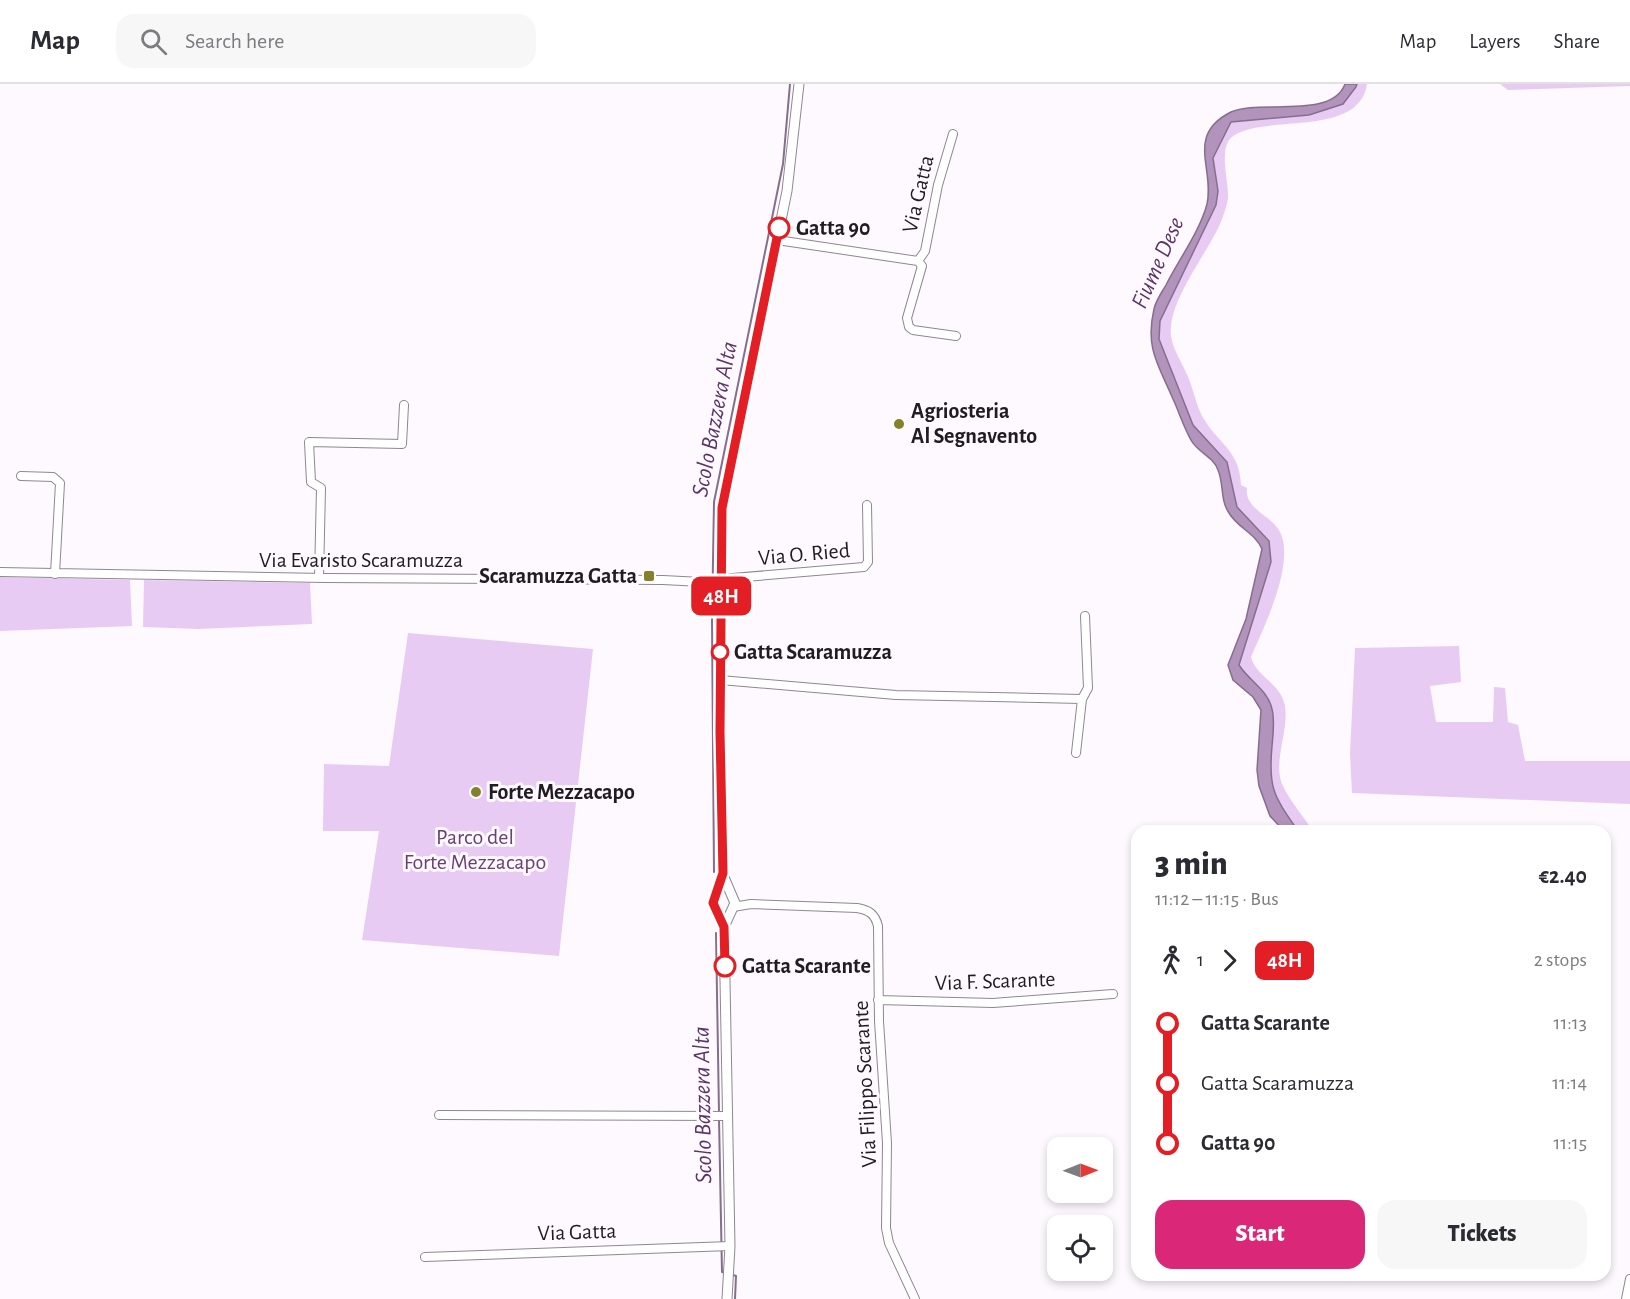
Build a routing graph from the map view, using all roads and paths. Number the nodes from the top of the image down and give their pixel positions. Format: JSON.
{"nodes":[{"id":1,"x":799,"y":84,"type":"edge"},
{"id":2,"x":953,"y":134,"type":"dead end"},
{"id":3,"x":777,"y":240,"type":"junction"},
{"id":4,"x":918,"y":261,"type":"junction"},
{"id":5,"x":956,"y":336,"type":"dead end"},
{"id":6,"x":404,"y":405,"type":"dead end"},
{"id":7,"x":21,"y":476,"type":"dead end"},
{"id":8,"x":867,"y":506,"type":"dead end"},
{"id":9,"x":0,"y":572,"type":"edge"},
{"id":10,"x":55,"y":574,"type":"junction"},
{"id":11,"x":319,"y":578,"type":"junction"},
{"id":12,"x":721,"y":581,"type":"junction"},
{"id":13,"x":1085,"y":616,"type":"dead end"},
{"id":14,"x":720,"y":681,"type":"junction"},
{"id":15,"x":1082,"y":699,"type":"junction"},
{"id":16,"x":1076,"y":753,"type":"dead end"},
{"id":17,"x":723,"y":873,"type":"junction"},
{"id":18,"x":718,"y":892,"type":"junction"},
{"id":19,"x":732,"y":894,"type":"junction"},
{"id":20,"x":751,"y":904,"type":"junction"},
{"id":21,"x":732,"y":909,"type":"junction"},
{"id":22,"x":718,"y":910,"type":"junction"},
{"id":23,"x":724,"y":927,"type":"junction"},
{"id":24,"x":1113,"y":994,"type":"dead end"},
{"id":25,"x":878,"y":1000,"type":"junction"},
{"id":26,"x":439,"y":1115,"type":"dead end"},
{"id":27,"x":723,"y":1116,"type":"junction"},
{"id":28,"x":725,"y":1246,"type":"junction"},
{"id":29,"x":425,"y":1257,"type":"dead end"},
{"id":30,"x":1630,"y":1280,"type":"edge"},
{"id":31,"x":727,"y":1299,"type":"edge"},
{"id":32,"x":915,"y":1299,"type":"edge"},
{"id":33,"x":1626,"y":1299,"type":"edge"}],
"edges":[{"from":1,"to":3,"type":"street"},
{"from":2,"to":4,"type":"street","name":"Via Gatta"},
{"from":3,"to":4,"type":"street","name":"Via Gatta"},
{"from":3,"to":12,"type":"street"},
{"from":4,"to":5,"type":"street"},
{"from":6,"to":11,"type":"street"},
{"from":7,"to":10,"type":"street"},
{"from":8,"to":12,"type":"street","name":"Via O. Ried"},
{"from":9,"to":10,"type":"street","name":"Via Evaristo Scaramuzza"},
{"from":10,"to":11,"type":"street","name":"Via Evaristo Scaramuzza"},
{"from":11,"to":12,"type":"street","name":"Via Evaristo Scaramuzza"},
{"from":12,"to":14,"type":"street"},
{"from":13,"to":15,"type":"street"},
{"from":14,"to":15,"type":"street"},
{"from":14,"to":17,"type":"street"},
{"from":15,"to":16,"type":"street"},
{"from":17,"to":18,"type":"street"},
{"from":17,"to":19,"type":"street"},
{"from":18,"to":19,"type":"street"},
{"from":18,"to":22,"type":"street"},
{"from":19,"to":20,"type":"street","name":"Via Filippo Scarante"},
{"from":19,"to":21,"type":"street"},
{"from":20,"to":21,"type":"street","name":"Via Filippo Scarante"},
{"from":20,"to":25,"type":"street","name":"Via Filippo Scarante"},
{"from":21,"to":22,"type":"street"},
{"from":21,"to":23,"type":"street"},
{"from":22,"to":23,"type":"street"},
{"from":23,"to":27,"type":"street"},
{"from":24,"to":25,"type":"street","name":"Via F. Scarante"},
{"from":25,"to":32,"type":"street","name":"Via Filippo Scarante"},
{"from":26,"to":27,"type":"street"},
{"from":27,"to":28,"type":"street"},
{"from":28,"to":29,"type":"street","name":"Via Gatta"},
{"from":28,"to":31,"type":"street"},
{"from":30,"to":33,"type":"street"}]}
